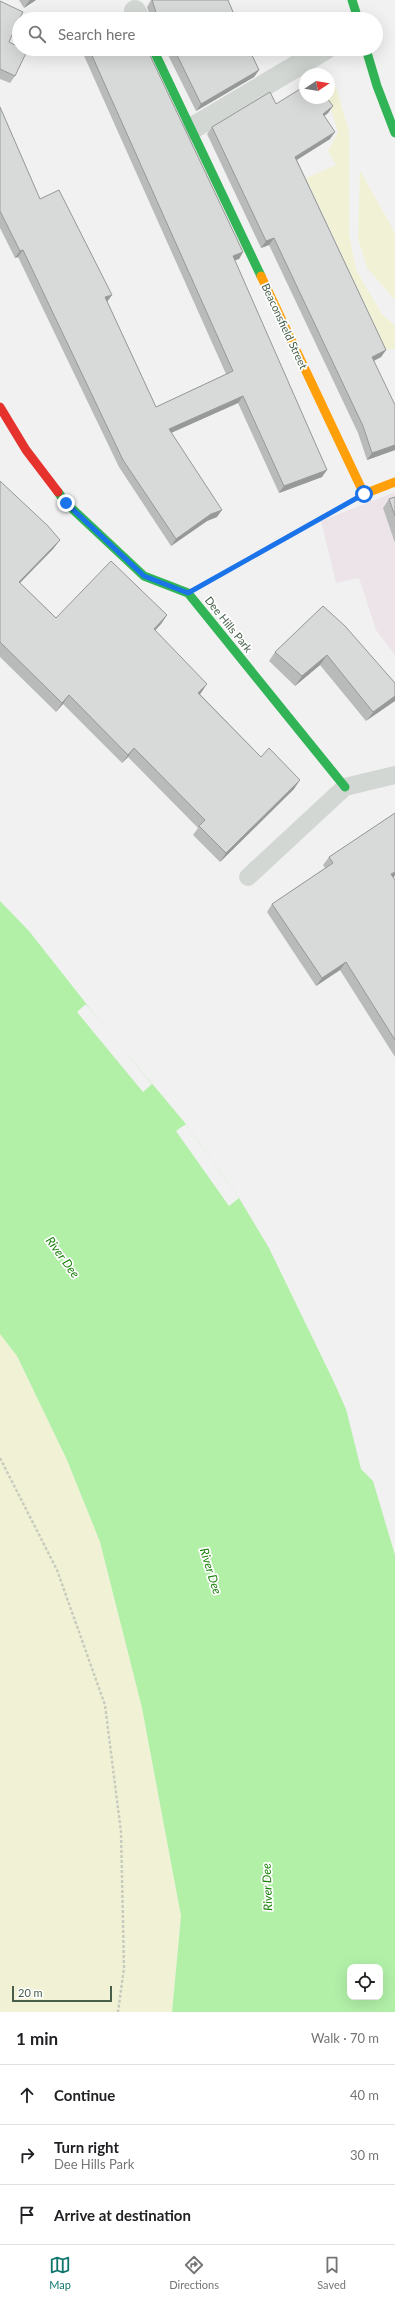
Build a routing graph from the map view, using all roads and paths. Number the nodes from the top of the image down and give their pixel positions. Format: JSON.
{"nodes":[{"id":1,"x":352,"y":0,"type":"edge"},
{"id":2,"x":356,"y":12,"type":"edge"},
{"id":3,"x":156,"y":56,"type":"edge"},
{"id":4,"x":314,"y":56,"type":"edge"},
{"id":5,"x":368,"y":56,"type":"edge"},
{"id":6,"x":191,"y":129,"type":"junction"},
{"id":7,"x":395,"y":133,"type":"edge"},
{"id":8,"x":0,"y":407,"type":"edge"},
{"id":9,"x":395,"y":482,"type":"edge"},
{"id":10,"x":364,"y":494,"type":"junction"},
{"id":11,"x":188,"y":593,"type":"junction"},
{"id":12,"x":395,"y":775,"type":"edge"},
{"id":13,"x":345,"y":787,"type":"junction"},
{"id":14,"x":248,"y":877,"type":"dead end"},
{"id":15,"x":0,"y":1458,"type":"edge"},
{"id":16,"x":118,"y":2012,"type":"edge"}],
"edges":[{"from":1,"to":2,"type":"main road"},
{"from":3,"to":6,"type":"main road","name":"Beaconsfield Street"},
{"from":4,"to":6,"type":"street"},
{"from":5,"to":7,"type":"main road"},
{"from":6,"to":10,"type":"main road","name":"Beaconsfield Street"},
{"from":8,"to":11,"type":"main road","name":"Dee Hills Park"},
{"from":9,"to":10,"type":"main road"},
{"from":10,"to":11,"type":"path"},
{"from":11,"to":13,"type":"main road","name":"Dee Hills Park"},
{"from":12,"to":13,"type":"lane"},
{"from":13,"to":14,"type":"lane"},
{"from":15,"to":16,"type":"path"}]}
